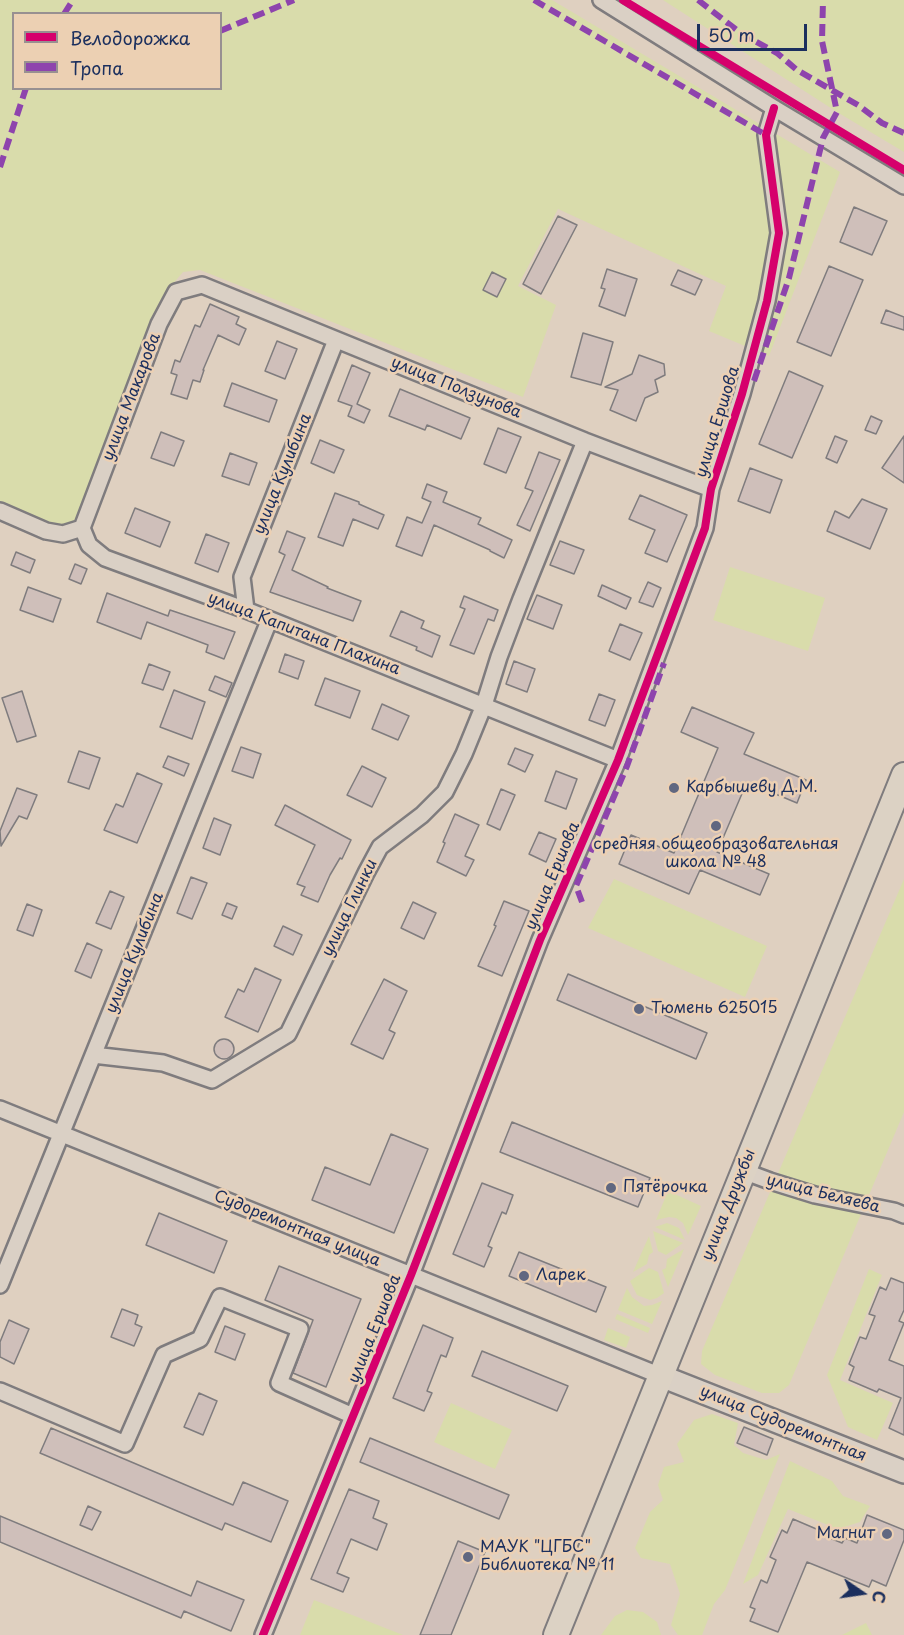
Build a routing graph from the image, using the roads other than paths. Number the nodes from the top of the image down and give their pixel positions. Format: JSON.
{"nodes":[{"id":1,"x":601,"y":0,"type":"edge"},
{"id":2,"x":774,"y":108,"type":"junction"},
{"id":3,"x":904,"y":186,"type":"edge"},
{"id":4,"x":202,"y":285,"type":"joint"},
{"id":5,"x":336,"y":340,"type":"junction"},
{"id":6,"x":585,"y":441,"type":"junction"},
{"id":7,"x":711,"y":489,"type":"junction"},
{"id":8,"x":0,"y":511,"type":"edge"},
{"id":9,"x":82,"y":528,"type":"junction"},
{"id":10,"x":246,"y":610,"type":"junction"},
{"id":11,"x":269,"y":621,"type":"junction"},
{"id":12,"x":484,"y":705,"type":"junction"},
{"id":13,"x":618,"y":760,"type":"junction"},
{"id":14,"x":904,"y":776,"type":"edge"},
{"id":15,"x":93,"y":1055,"type":"junction"},
{"id":16,"x":0,"y":1109,"type":"edge"},
{"id":17,"x":61,"y":1134,"type":"junction"},
{"id":18,"x":743,"y":1171,"type":"junction"},
{"id":19,"x":904,"y":1215,"type":"edge"},
{"id":20,"x":411,"y":1275,"type":"junction"},
{"id":21,"x":0,"y":1285,"type":"edge"},
{"id":22,"x":662,"y":1376,"type":"junction"},
{"id":23,"x":0,"y":1391,"type":"edge"},
{"id":24,"x":353,"y":1416,"type":"junction"},
{"id":25,"x":904,"y":1472,"type":"edge"},
{"id":26,"x":263,"y":1635,"type":"edge"},
{"id":27,"x":556,"y":1635,"type":"edge"}],
"edges":[{"from":1,"to":2,"type":"street"},
{"from":2,"to":3,"type":"street"},
{"from":2,"to":7,"type":"street","name":"улица Ершова"},
{"from":4,"to":5,"type":"street","name":"улица Ползунова"},
{"from":4,"to":9,"type":"street","name":"улица Макарова"},
{"from":5,"to":6,"type":"street","name":"улица Ползунова"},
{"from":5,"to":10,"type":"street","name":"улица Кулибина"},
{"from":6,"to":7,"type":"street","name":"улица Ползунова"},
{"from":6,"to":12,"type":"street","name":"улица Глинки"},
{"from":7,"to":13,"type":"street","name":"улица Ершова"},
{"from":8,"to":9,"type":"street"},
{"from":9,"to":10,"type":"street","name":"улица Капитана Плахина"},
{"from":10,"to":11,"type":"street","name":"улица Капитана Плахина"},
{"from":11,"to":12,"type":"street","name":"улица Капитана Плахина"},
{"from":11,"to":15,"type":"street","name":"улица Кулибина"},
{"from":12,"to":13,"type":"street","name":"улица Капитана Плахина"},
{"from":12,"to":15,"type":"street","name":"улица Глинки"},
{"from":13,"to":20,"type":"street","name":"улица Ершова"},
{"from":14,"to":18,"type":"main road","name":"улица Дружбы"},
{"from":15,"to":17,"type":"street","name":"улица Кулибина"},
{"from":16,"to":17,"type":"street","name":"Судоремонтная улица"},
{"from":17,"to":20,"type":"street","name":"Судоремонтная улица"},
{"from":17,"to":21,"type":"street","name":"улица Кулибина"},
{"from":18,"to":19,"type":"street","name":"улица Беляева"},
{"from":18,"to":22,"type":"main road","name":"улица Дружбы"},
{"from":20,"to":22,"type":"street","name":"Судоремонтная улица"},
{"from":20,"to":24,"type":"street","name":"улица Ершова"},
{"from":22,"to":25,"type":"street","name":"улица Судоремонтная"},
{"from":22,"to":27,"type":"main road","name":"улица Дружбы"},
{"from":23,"to":24,"type":"street"},
{"from":24,"to":26,"type":"street","name":"улица Ершова"}]}
